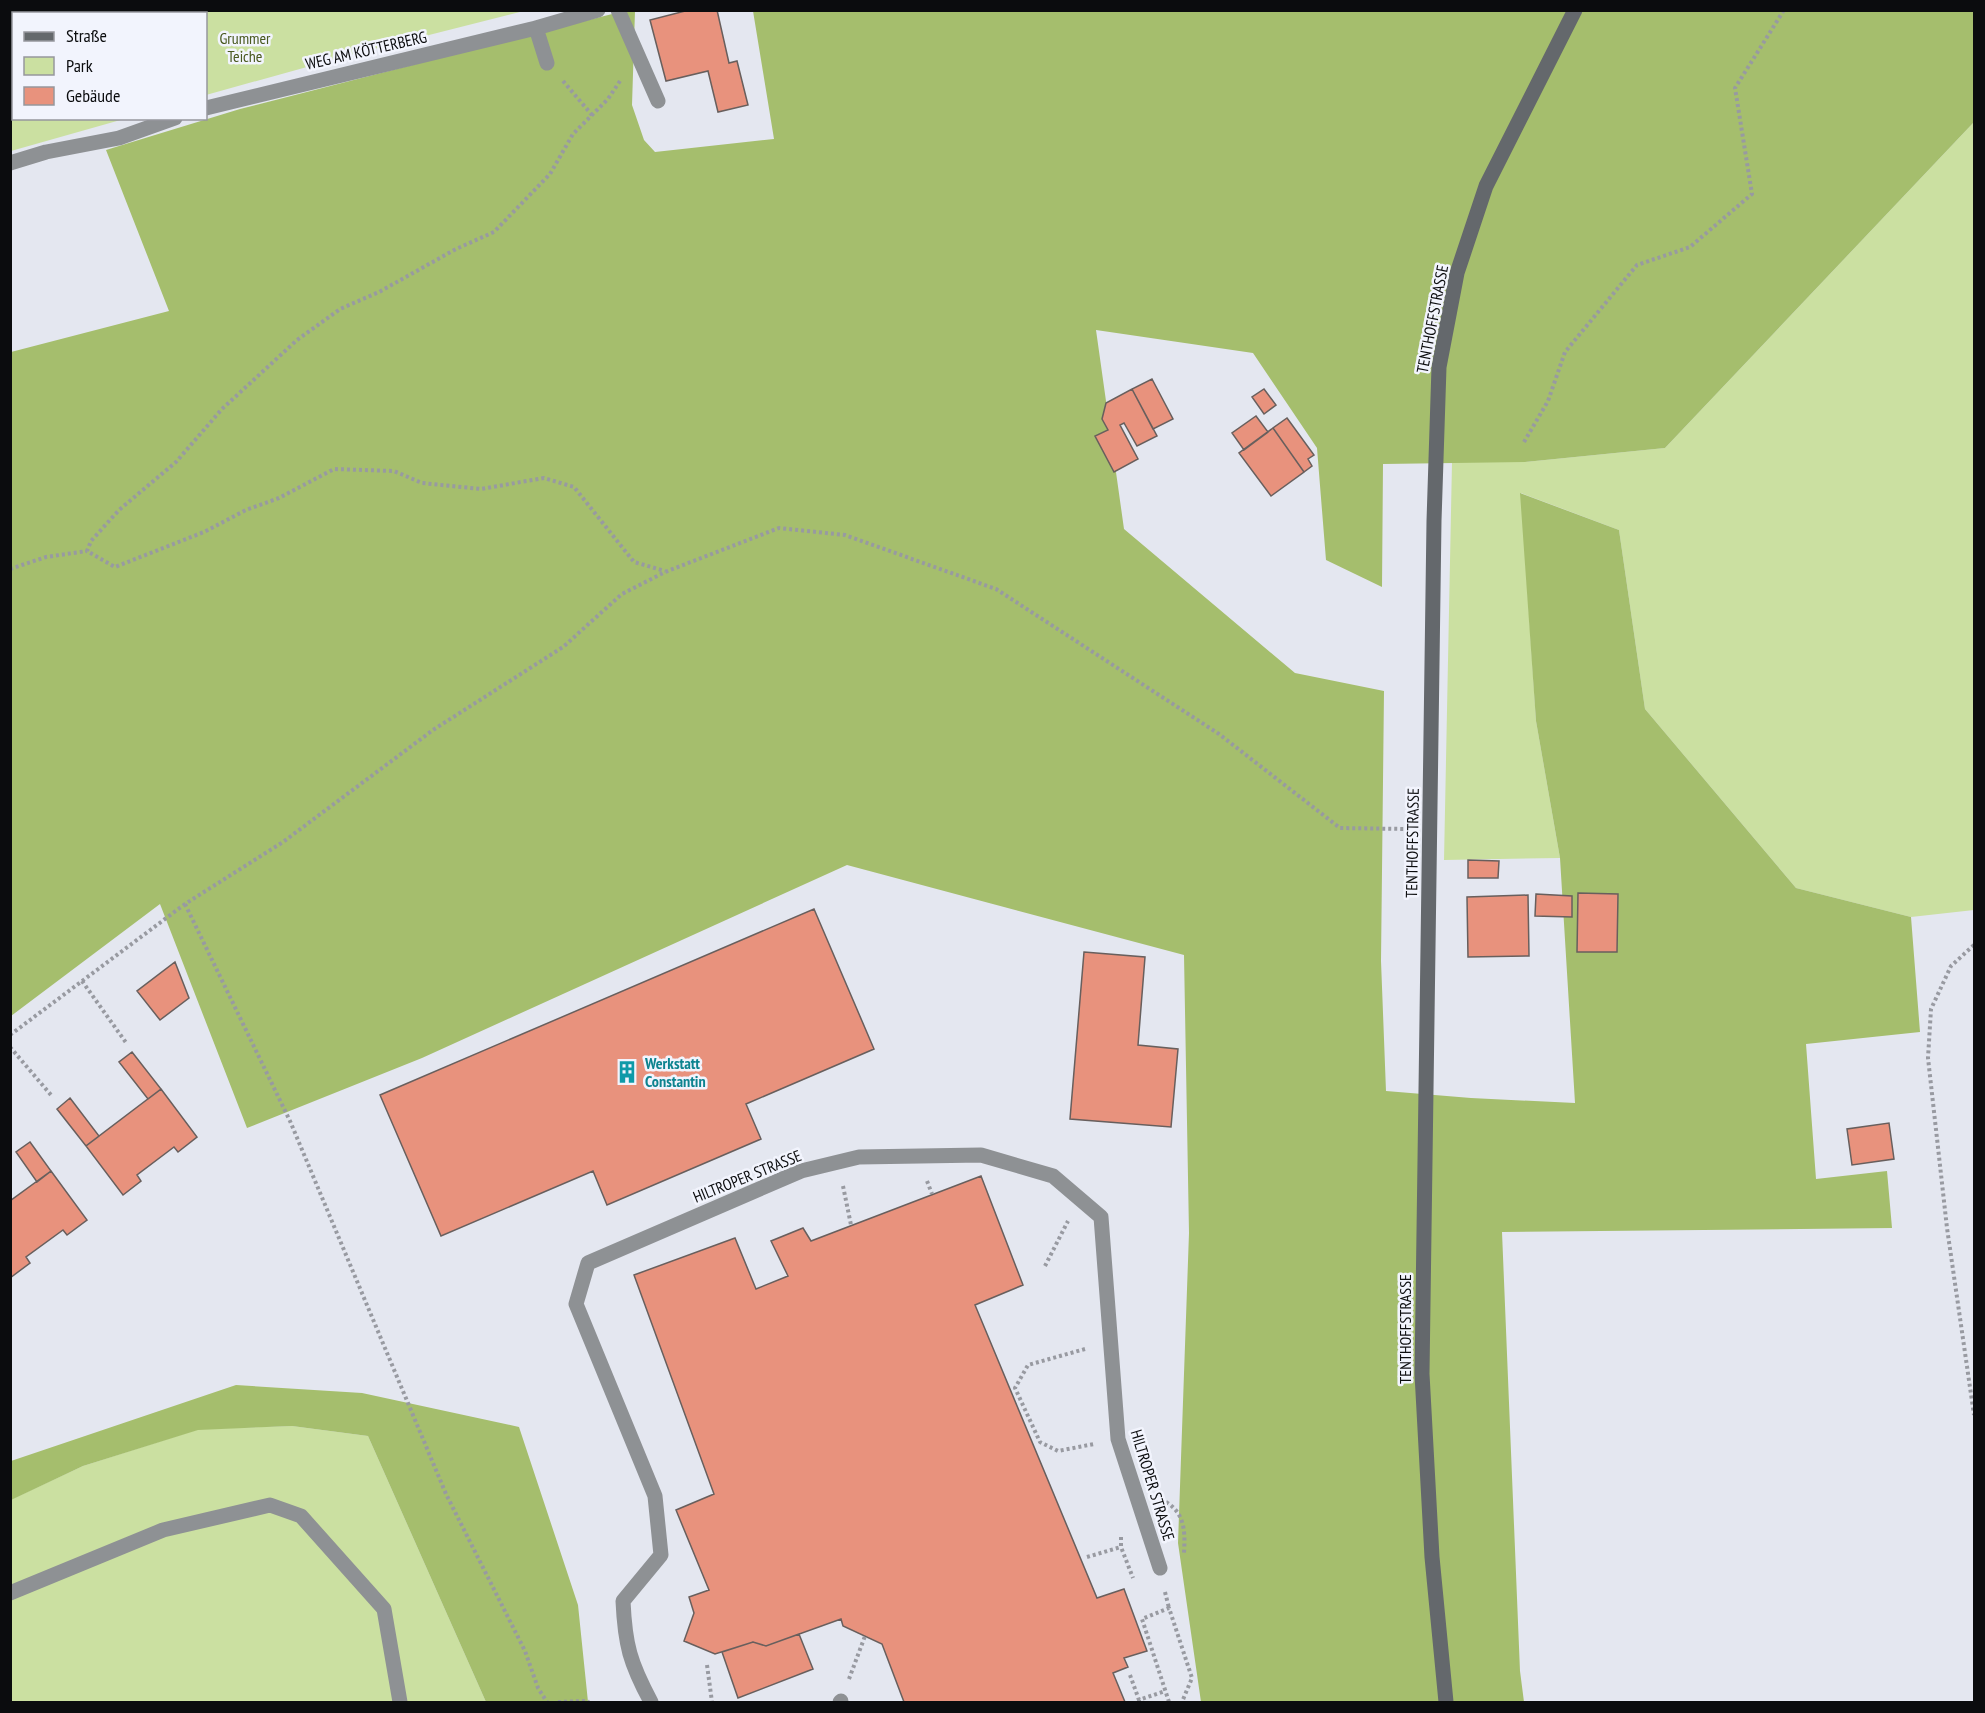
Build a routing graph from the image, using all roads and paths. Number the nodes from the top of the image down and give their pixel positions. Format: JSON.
{"nodes":[{"id":1,"x":598,"y":10,"type":"edge"},
{"id":2,"x":618,"y":10,"type":"edge"},
{"id":3,"x":1575,"y":10,"type":"edge"},
{"id":4,"x":1784,"y":10,"type":"edge"},
{"id":5,"x":536,"y":28,"type":"junction"},
{"id":6,"x":637,"y":55,"type":"junction"},
{"id":7,"x":547,"y":63,"type":"joint"},
{"id":8,"x":658,"y":101,"type":"dead end"},
{"id":9,"x":207,"y":108,"type":"edge"},
{"id":10,"x":592,"y":115,"type":"junction"},
{"id":11,"x":169,"y":120,"type":"edge"},
{"id":12,"x":10,"y":163,"type":"edge"},
{"id":13,"x":1524,"y":442,"type":"dead end"},
{"id":14,"x":87,"y":551,"type":"junction"},
{"id":15,"x":10,"y":569,"type":"edge"},
{"id":16,"x":665,"y":572,"type":"junction"},
{"id":17,"x":1388,"y":830,"type":"dead end"},
{"id":18,"x":186,"y":904,"type":"junction"},
{"id":19,"x":1974,"y":945,"type":"edge"},
{"id":20,"x":81,"y":981,"type":"junction"},
{"id":21,"x":10,"y":1035,"type":"edge"},
{"id":22,"x":127,"y":1044,"type":"dead end"},
{"id":23,"x":10,"y":1047,"type":"edge"},
{"id":24,"x":51,"y":1095,"type":"dead end"},
{"id":25,"x":838,"y":1162,"type":"junction"},
{"id":26,"x":1080,"y":1199,"type":"junction"},
{"id":27,"x":851,"y":1225,"type":"dead end"},
{"id":28,"x":1045,"y":1266,"type":"dead end"},
{"id":29,"x":1113,"y":1372,"type":"junction"},
{"id":30,"x":1974,"y":1414,"type":"edge"},
{"id":31,"x":1118,"y":1439,"type":"junction"},
{"id":32,"x":1121,"y":1547,"type":"dead end"},
{"id":33,"x":1087,"y":1557,"type":"dead end"},
{"id":34,"x":1160,"y":1568,"type":"dead end"},
{"id":35,"x":10,"y":1593,"type":"edge"},
{"id":36,"x":865,"y":1636,"type":"dead end"},
{"id":37,"x":707,"y":1665,"type":"dead end"},
{"id":38,"x":1130,"y":1675,"type":"dead end"},
{"id":39,"x":1165,"y":1691,"type":"junction"},
{"id":40,"x":1139,"y":1701,"type":"edge"},
{"id":41,"x":400,"y":1702,"type":"edge"},
{"id":42,"x":547,"y":1702,"type":"edge"},
{"id":43,"x":558,"y":1702,"type":"edge"},
{"id":44,"x":589,"y":1702,"type":"edge"},
{"id":45,"x":651,"y":1702,"type":"edge"},
{"id":46,"x":712,"y":1702,"type":"edge"},
{"id":47,"x":840,"y":1702,"type":"edge"},
{"id":48,"x":1169,"y":1702,"type":"edge"},
{"id":49,"x":1182,"y":1702,"type":"edge"},
{"id":50,"x":1446,"y":1702,"type":"edge"}],
"edges":[{"from":1,"to":5,"type":"lane","name":"WEG AM KÖTTERBERG"},
{"from":2,"to":6,"type":"lane"},
{"from":3,"to":50,"type":"street","name":"TENTHOFFSTRASSE"},
{"from":4,"to":13,"type":"path"},
{"from":5,"to":7,"type":"lane"},
{"from":5,"to":9,"type":"lane","name":"WEG AM KÖTTERBERG"},
{"from":6,"to":8,"type":"lane"},
{"from":6,"to":10,"type":"path"},
{"from":7,"to":10,"type":"path"},
{"from":10,"to":14,"type":"path"},
{"from":11,"to":12,"type":"lane"},
{"from":14,"to":15,"type":"path"},
{"from":14,"to":16,"type":"path"},
{"from":16,"to":17,"type":"path"},
{"from":16,"to":18,"type":"path"},
{"from":18,"to":20,"type":"path"},
{"from":18,"to":42,"type":"path"},
{"from":19,"to":30,"type":"path"},
{"from":20,"to":21,"type":"path"},
{"from":20,"to":22,"type":"path"},
{"from":23,"to":24,"type":"path"},
{"from":25,"to":26,"type":"lane","name":"HILTROPER STRASSE"},
{"from":25,"to":27,"type":"path"},
{"from":25,"to":45,"type":"lane","name":"HILTROPER STRASSE"},
{"from":26,"to":28,"type":"path"},
{"from":26,"to":29,"type":"lane","name":"HILTROPER STRASSE"},
{"from":29,"to":31,"type":"lane","name":"HILTROPER STRASSE"},
{"from":29,"to":31,"type":"path"},
{"from":31,"to":34,"type":"lane","name":"HILTROPER STRASSE"},
{"from":32,"to":33,"type":"path"},
{"from":35,"to":41,"type":"lane"},
{"from":36,"to":47,"type":"path"},
{"from":37,"to":46,"type":"path"},
{"from":38,"to":40,"type":"path"},
{"from":39,"to":40,"type":"path"},
{"from":39,"to":48,"type":"path"},
{"from":39,"to":49,"type":"path"},
{"from":43,"to":44,"type":"path"}]}
